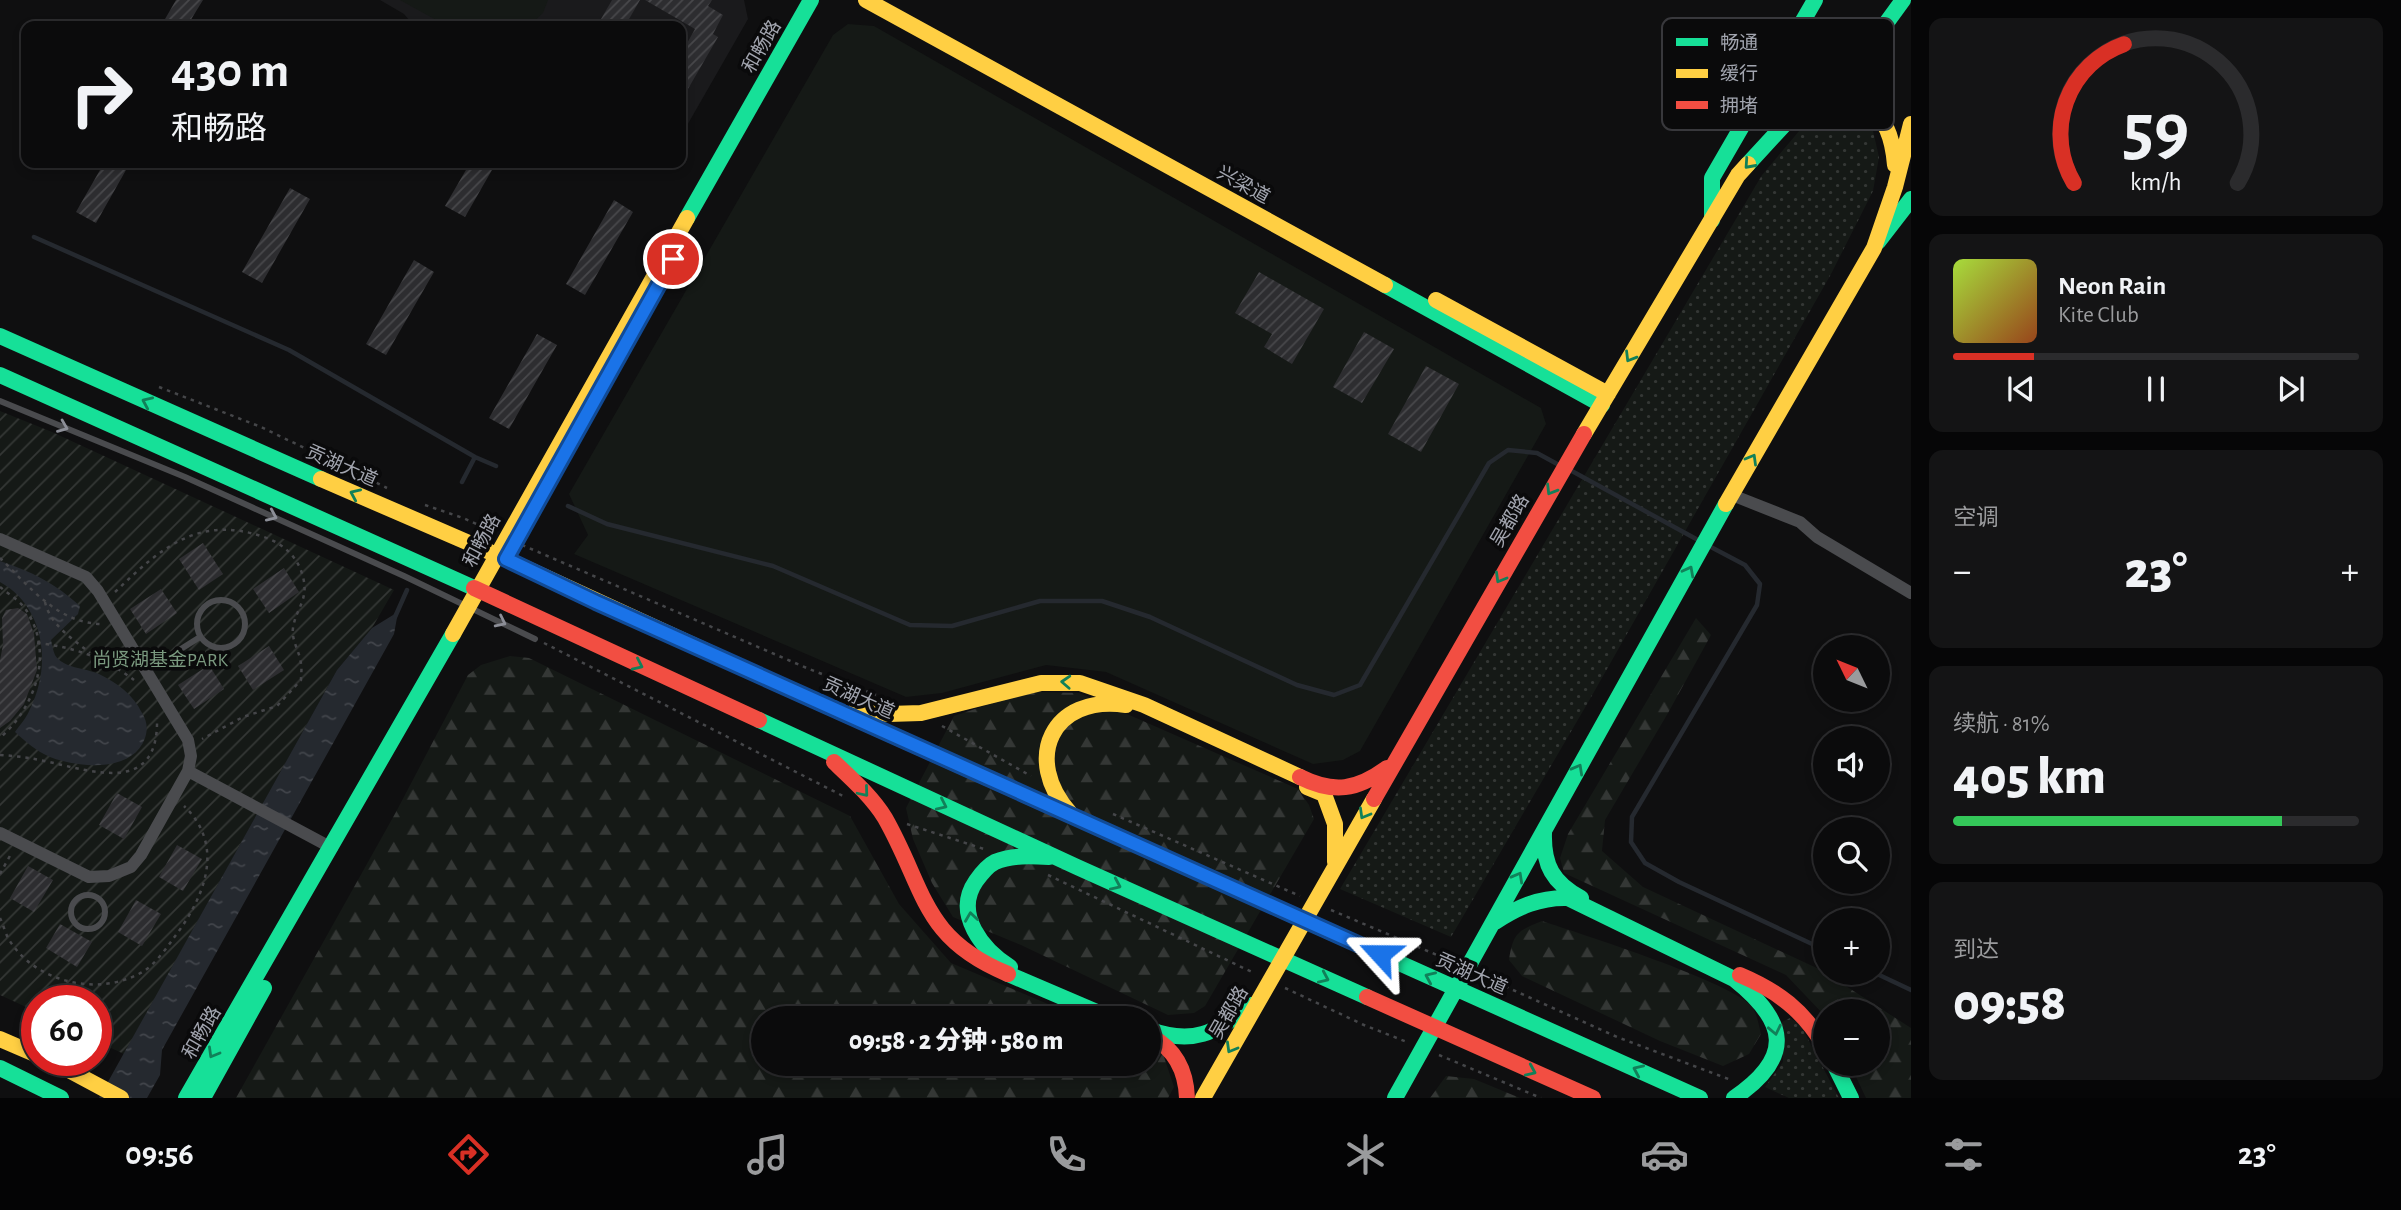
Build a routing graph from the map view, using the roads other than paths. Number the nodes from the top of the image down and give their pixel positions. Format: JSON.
{"nodes":[{"id":1,"x":811,"y":0,"type":"edge"},
{"id":2,"x":818,"y":0,"type":"edge"},
{"id":3,"x":866,"y":0,"type":"edge"},
{"id":4,"x":885,"y":0,"type":"edge"},
{"id":5,"x":1815,"y":0,"type":"edge"},
{"id":6,"x":1903,"y":0,"type":"edge"},
{"id":7,"x":1805,"y":18,"type":"edge"},
{"id":8,"x":1890,"y":18,"type":"edge"},
{"id":9,"x":1911,"y":124,"type":"edge"},
{"id":10,"x":1740,"y":130,"type":"edge"},
{"id":11,"x":1780,"y":130,"type":"edge"},
{"id":12,"x":1890,"y":130,"type":"edge"},
{"id":13,"x":1895,"y":187,"type":"junction"},
{"id":14,"x":1911,"y":199,"type":"edge"},
{"id":15,"x":1712,"y":220,"type":"junction"},
{"id":16,"x":1874,"y":248,"type":"junction"},
{"id":17,"x":0,"y":337,"type":"edge"},
{"id":18,"x":0,"y":375,"type":"edge"},
{"id":19,"x":1605,"y":400,"type":"junction"},
{"id":20,"x":0,"y":401,"type":"edge"},
{"id":21,"x":1732,"y":495,"type":"junction"},
{"id":22,"x":0,"y":539,"type":"edge"},
{"id":23,"x":510,"y":539,"type":"junction"},
{"id":24,"x":501,"y":557,"type":"junction"},
{"id":25,"x":483,"y":592,"type":"junction"},
{"id":26,"x":1911,"y":593,"type":"edge"},
{"id":27,"x":474,"y":609,"type":"junction"},
{"id":28,"x":200,"y":637,"type":"junction"},
{"id":29,"x":534,"y":639,"type":"dead end"},
{"id":30,"x":146,"y":671,"type":"junction"},
{"id":31,"x":833,"y":708,"type":"junction"},
{"id":32,"x":813,"y":746,"type":"junction"},
{"id":33,"x":1394,"y":762,"type":"junction"},
{"id":34,"x":188,"y":771,"type":"junction"},
{"id":35,"x":1073,"y":817,"type":"junction"},
{"id":36,"x":1545,"y":828,"type":"junction"},
{"id":37,"x":0,"y":833,"type":"edge"},
{"id":38,"x":332,"y":848,"type":"junction"},
{"id":39,"x":1054,"y":857,"type":"junction"},
{"id":40,"x":1335,"y":866,"type":"junction"},
{"id":41,"x":89,"y":877,"type":"junction"},
{"id":42,"x":88,"y":895,"type":"junction"},
{"id":43,"x":1491,"y":925,"type":"junction"},
{"id":44,"x":1260,"y":997,"type":"junction"},
{"id":45,"x":1083,"y":1006,"type":"edge"},
{"id":46,"x":1098,"y":1006,"type":"edge"},
{"id":47,"x":1813,"y":1027,"type":"edge"},
{"id":48,"x":1161,"y":1034,"type":"edge"},
{"id":49,"x":0,"y":1039,"type":"edge"},
{"id":50,"x":1161,"y":1041,"type":"edge"},
{"id":51,"x":21,"y":1048,"type":"edge"},
{"id":52,"x":0,"y":1068,"type":"edge"},
{"id":53,"x":80,"y":1076,"type":"edge"},
{"id":54,"x":1840,"y":1076,"type":"edge"},
{"id":55,"x":1407,"y":1077,"type":"junction"},
{"id":56,"x":61,"y":1098,"type":"edge"},
{"id":57,"x":121,"y":1098,"type":"edge"},
{"id":58,"x":186,"y":1098,"type":"edge"},
{"id":59,"x":203,"y":1098,"type":"edge"},
{"id":60,"x":1187,"y":1098,"type":"edge"},
{"id":61,"x":1203,"y":1098,"type":"edge"},
{"id":62,"x":1395,"y":1098,"type":"edge"},
{"id":63,"x":1402,"y":1098,"type":"edge"},
{"id":64,"x":1593,"y":1098,"type":"edge"},
{"id":65,"x":1700,"y":1098,"type":"edge"},
{"id":66,"x":1734,"y":1098,"type":"edge"},
{"id":67,"x":1851,"y":1098,"type":"edge"}],
"edges":[{"from":1,"to":23,"type":"main road","name":"和畅路"},
{"from":2,"to":23,"type":"main road","name":"和畅路"},
{"from":3,"to":19,"type":"main road","name":"兴梁道"},
{"from":4,"to":19,"type":"main road","name":"兴梁道"},
{"from":5,"to":7,"type":"main road"},
{"from":6,"to":8,"type":"main road","name":"吴都路"},
{"from":9,"to":13,"type":"main road"},
{"from":10,"to":15,"type":"main road"},
{"from":11,"to":15,"type":"main road","name":"吴都路","one_way":true},
{"from":12,"to":13,"type":"main road"},
{"from":13,"to":16,"type":"main road"},
{"from":14,"to":16,"type":"main road"},
{"from":15,"to":19,"type":"main road","name":"吴都路","one_way":true},
{"from":21,"to":16,"type":"main road","one_way":true},
{"from":24,"to":17,"type":"main road","name":"贡湖大道","one_way":true},
{"from":18,"to":25,"type":"main road"},
{"from":19,"to":33,"type":"main road","name":"吴都路","one_way":true},
{"from":20,"to":27,"type":"lane","one_way":true},
{"from":21,"to":26,"type":"street"},
{"from":36,"to":21,"type":"main road","one_way":true},
{"from":22,"to":30,"type":"street"},
{"from":23,"to":24,"type":"main road","name":"和畅路"},
{"from":24,"to":25,"type":"main road","name":"和畅路"},
{"from":24,"to":31,"type":"main road","name":"贡湖大道"},
{"from":25,"to":27,"type":"main road","name":"和畅路"},
{"from":25,"to":32,"type":"main road","one_way":true},
{"from":27,"to":29,"type":"lane","one_way":true},
{"from":27,"to":38,"type":"main road","name":"和畅路"},
{"from":27,"to":59,"type":"main road","name":"和畅路"},
{"from":28,"to":28,"type":"lane"},
{"from":28,"to":30,"type":"lane"},
{"from":30,"to":34,"type":"street"},
{"from":33,"to":31,"type":"main road","one_way":true},
{"from":31,"to":35,"type":"main road","name":"贡湖大道"},
{"from":32,"to":39,"type":"main road","one_way":true},
{"from":32,"to":45,"type":"main road","one_way":true},
{"from":33,"to":40,"type":"main road","name":"吴都路","one_way":true},
{"from":34,"to":38,"type":"street"},
{"from":34,"to":41,"type":"street"},
{"from":35,"to":40,"type":"main road"},
{"from":65,"to":35,"type":"main road","name":"贡湖大道","one_way":true},
{"from":43,"to":36,"type":"main road","one_way":true},
{"from":36,"to":47,"type":"main road"},
{"from":37,"to":41,"type":"street"},
{"from":38,"to":58,"type":"main road","name":"和畅路","one_way":true},
{"from":46,"to":39,"type":"main road","one_way":true},
{"from":39,"to":64,"type":"main road","one_way":true},
{"from":40,"to":44,"type":"main road","name":"吴都路"},
{"from":41,"to":42,"type":"lane"},
{"from":42,"to":42,"type":"lane"},
{"from":43,"to":55,"type":"main road"},
{"from":43,"to":66,"type":"main road","one_way":true},
{"from":44,"to":48,"type":"main road"},
{"from":44,"to":61,"type":"main road","name":"吴都路","one_way":true},
{"from":49,"to":51,"type":"main road"},
{"from":50,"to":60,"type":"main road"},
{"from":52,"to":56,"type":"main road"},
{"from":53,"to":57,"type":"main road"},
{"from":54,"to":67,"type":"main road"},
{"from":55,"to":62,"type":"main road"},
{"from":55,"to":63,"type":"main road"}]}
